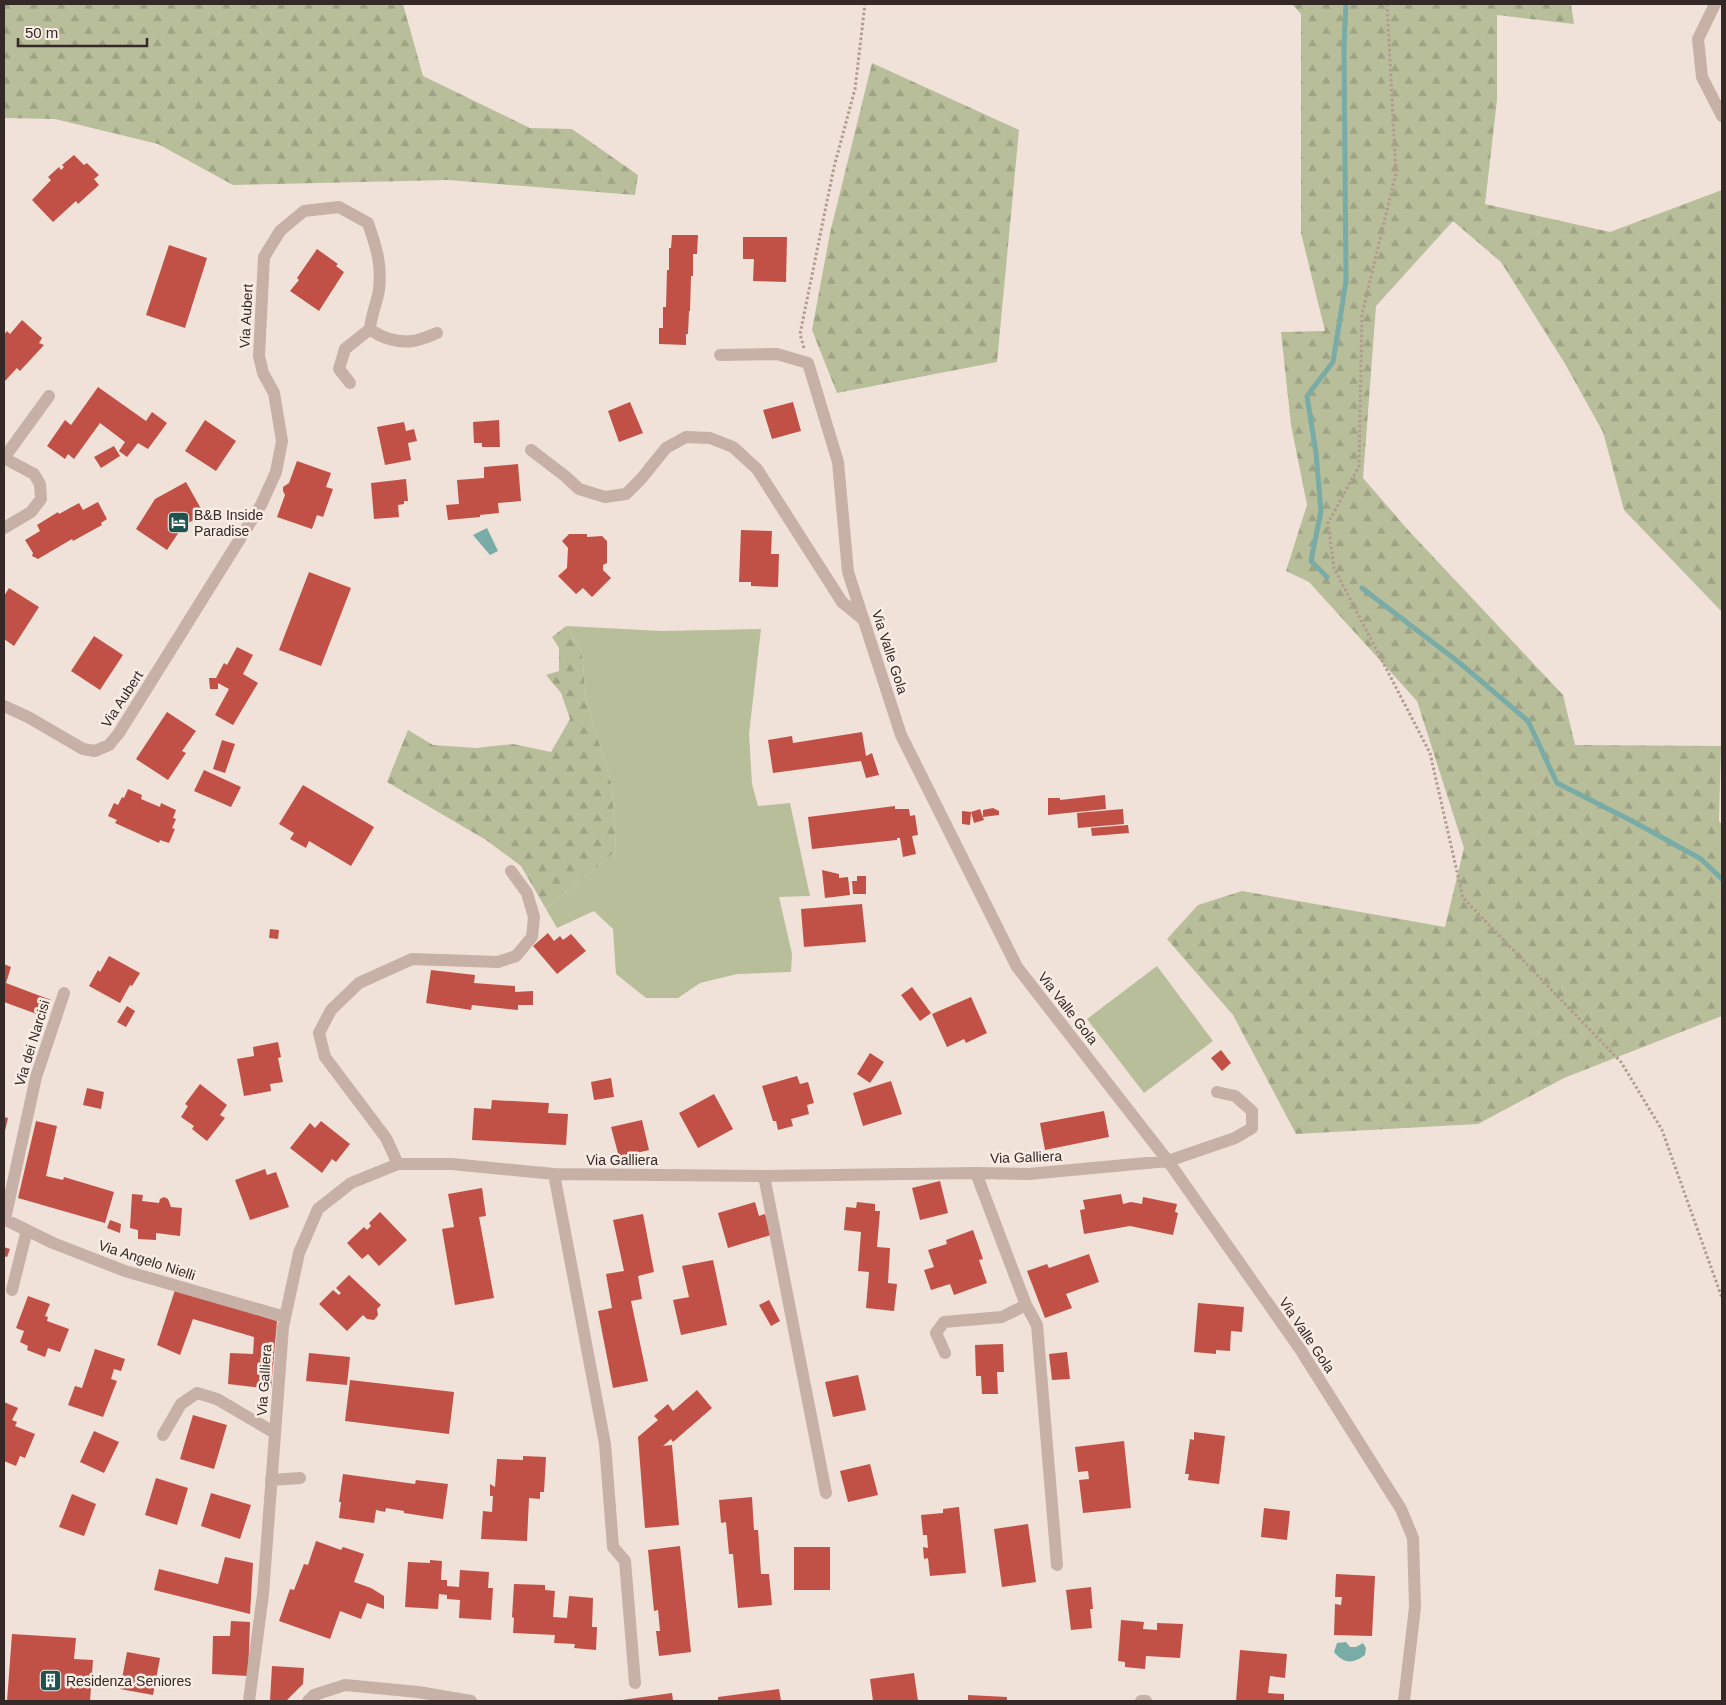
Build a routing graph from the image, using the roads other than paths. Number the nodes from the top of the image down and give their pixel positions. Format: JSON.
{"nodes":[{"id":1,"x":1715,"y":4,"type":"edge"},
{"id":2,"x":1722,"y":116,"type":"edge"},
{"id":3,"x":370,"y":329,"type":"junction"},
{"id":4,"x":437,"y":333,"type":"dead end"},
{"id":5,"x":720,"y":354,"type":"dead end"},
{"id":6,"x":350,"y":383,"type":"dead end"},
{"id":7,"x":49,"y":396,"type":"dead end"},
{"id":8,"x":531,"y":450,"type":"dead end"},
{"id":9,"x":4,"y":458,"type":"edge"},
{"id":10,"x":4,"y":528,"type":"edge"},
{"id":11,"x":864,"y":620,"type":"junction"},
{"id":12,"x":4,"y":706,"type":"edge"},
{"id":13,"x":511,"y":871,"type":"dead end"},
{"id":14,"x":64,"y":993,"type":"dead end"},
{"id":15,"x":1217,"y":1092,"type":"dead end"},
{"id":16,"x":1168,"y":1161,"type":"junction"},
{"id":17,"x":398,"y":1164,"type":"junction"},
{"id":18,"x":976,"y":1173,"type":"junction"},
{"id":19,"x":554,"y":1174,"type":"junction"},
{"id":20,"x":764,"y":1176,"type":"junction"},
{"id":21,"x":4,"y":1219,"type":"edge"},
{"id":22,"x":27,"y":1230,"type":"junction"},
{"id":23,"x":12,"y":1290,"type":"dead end"},
{"id":24,"x":1026,"y":1305,"type":"junction"},
{"id":25,"x":285,"y":1317,"type":"junction"},
{"id":26,"x":945,"y":1353,"type":"dead end"},
{"id":27,"x":275,"y":1433,"type":"junction"},
{"id":28,"x":163,"y":1435,"type":"dead end"},
{"id":29,"x":300,"y":1478,"type":"dead end"},
{"id":30,"x":272,"y":1480,"type":"junction"},
{"id":31,"x":826,"y":1493,"type":"dead end"},
{"id":32,"x":1057,"y":1565,"type":"dead end"},
{"id":33,"x":635,"y":1683,"type":"dead end"},
{"id":34,"x":249,"y":1701,"type":"edge"},
{"id":35,"x":308,"y":1701,"type":"edge"},
{"id":36,"x":471,"y":1701,"type":"edge"},
{"id":37,"x":1141,"y":1701,"type":"edge"},
{"id":38,"x":1146,"y":1701,"type":"edge"},
{"id":39,"x":1404,"y":1701,"type":"edge"}],
"edges":[{"from":1,"to":2,"type":"street"},
{"from":3,"to":4,"type":"street"},
{"from":3,"to":6,"type":"street"},
{"from":3,"to":12,"type":"street","name":"Via Aubert"},
{"from":5,"to":11,"type":"street","name":"Via Valle Gola"},
{"from":7,"to":9,"type":"street"},
{"from":8,"to":11,"type":"street"},
{"from":9,"to":10,"type":"street"},
{"from":11,"to":16,"type":"street","name":"Via Valle Gola"},
{"from":13,"to":17,"type":"street"},
{"from":14,"to":21,"type":"street","name":"Via dei Narcisi"},
{"from":15,"to":16,"type":"street","name":"Via Galliera"},
{"from":16,"to":18,"type":"street","name":"Via Galliera"},
{"from":16,"to":39,"type":"street","name":"Via Valle Gola"},
{"from":17,"to":19,"type":"street","name":"Via Galliera"},
{"from":17,"to":25,"type":"street","name":"Via Galliera"},
{"from":18,"to":20,"type":"street","name":"Via Galliera"},
{"from":18,"to":24,"type":"street"},
{"from":19,"to":20,"type":"street","name":"Via Galliera"},
{"from":19,"to":33,"type":"street"},
{"from":20,"to":31,"type":"street"},
{"from":21,"to":22,"type":"street","name":"Via Angelo Nielli"},
{"from":22,"to":23,"type":"street"},
{"from":22,"to":25,"type":"street","name":"Via Angelo Nielli"},
{"from":24,"to":26,"type":"street"},
{"from":24,"to":32,"type":"street"},
{"from":25,"to":27,"type":"street","name":"Via Galliera"},
{"from":27,"to":28,"type":"street","name":"Via Galliera"},
{"from":27,"to":30,"type":"street","name":"Via Galliera"},
{"from":29,"to":30,"type":"street"},
{"from":30,"to":34,"type":"street","name":"Via Galliera"},
{"from":35,"to":36,"type":"street"},
{"from":37,"to":38,"type":"street"}]}
